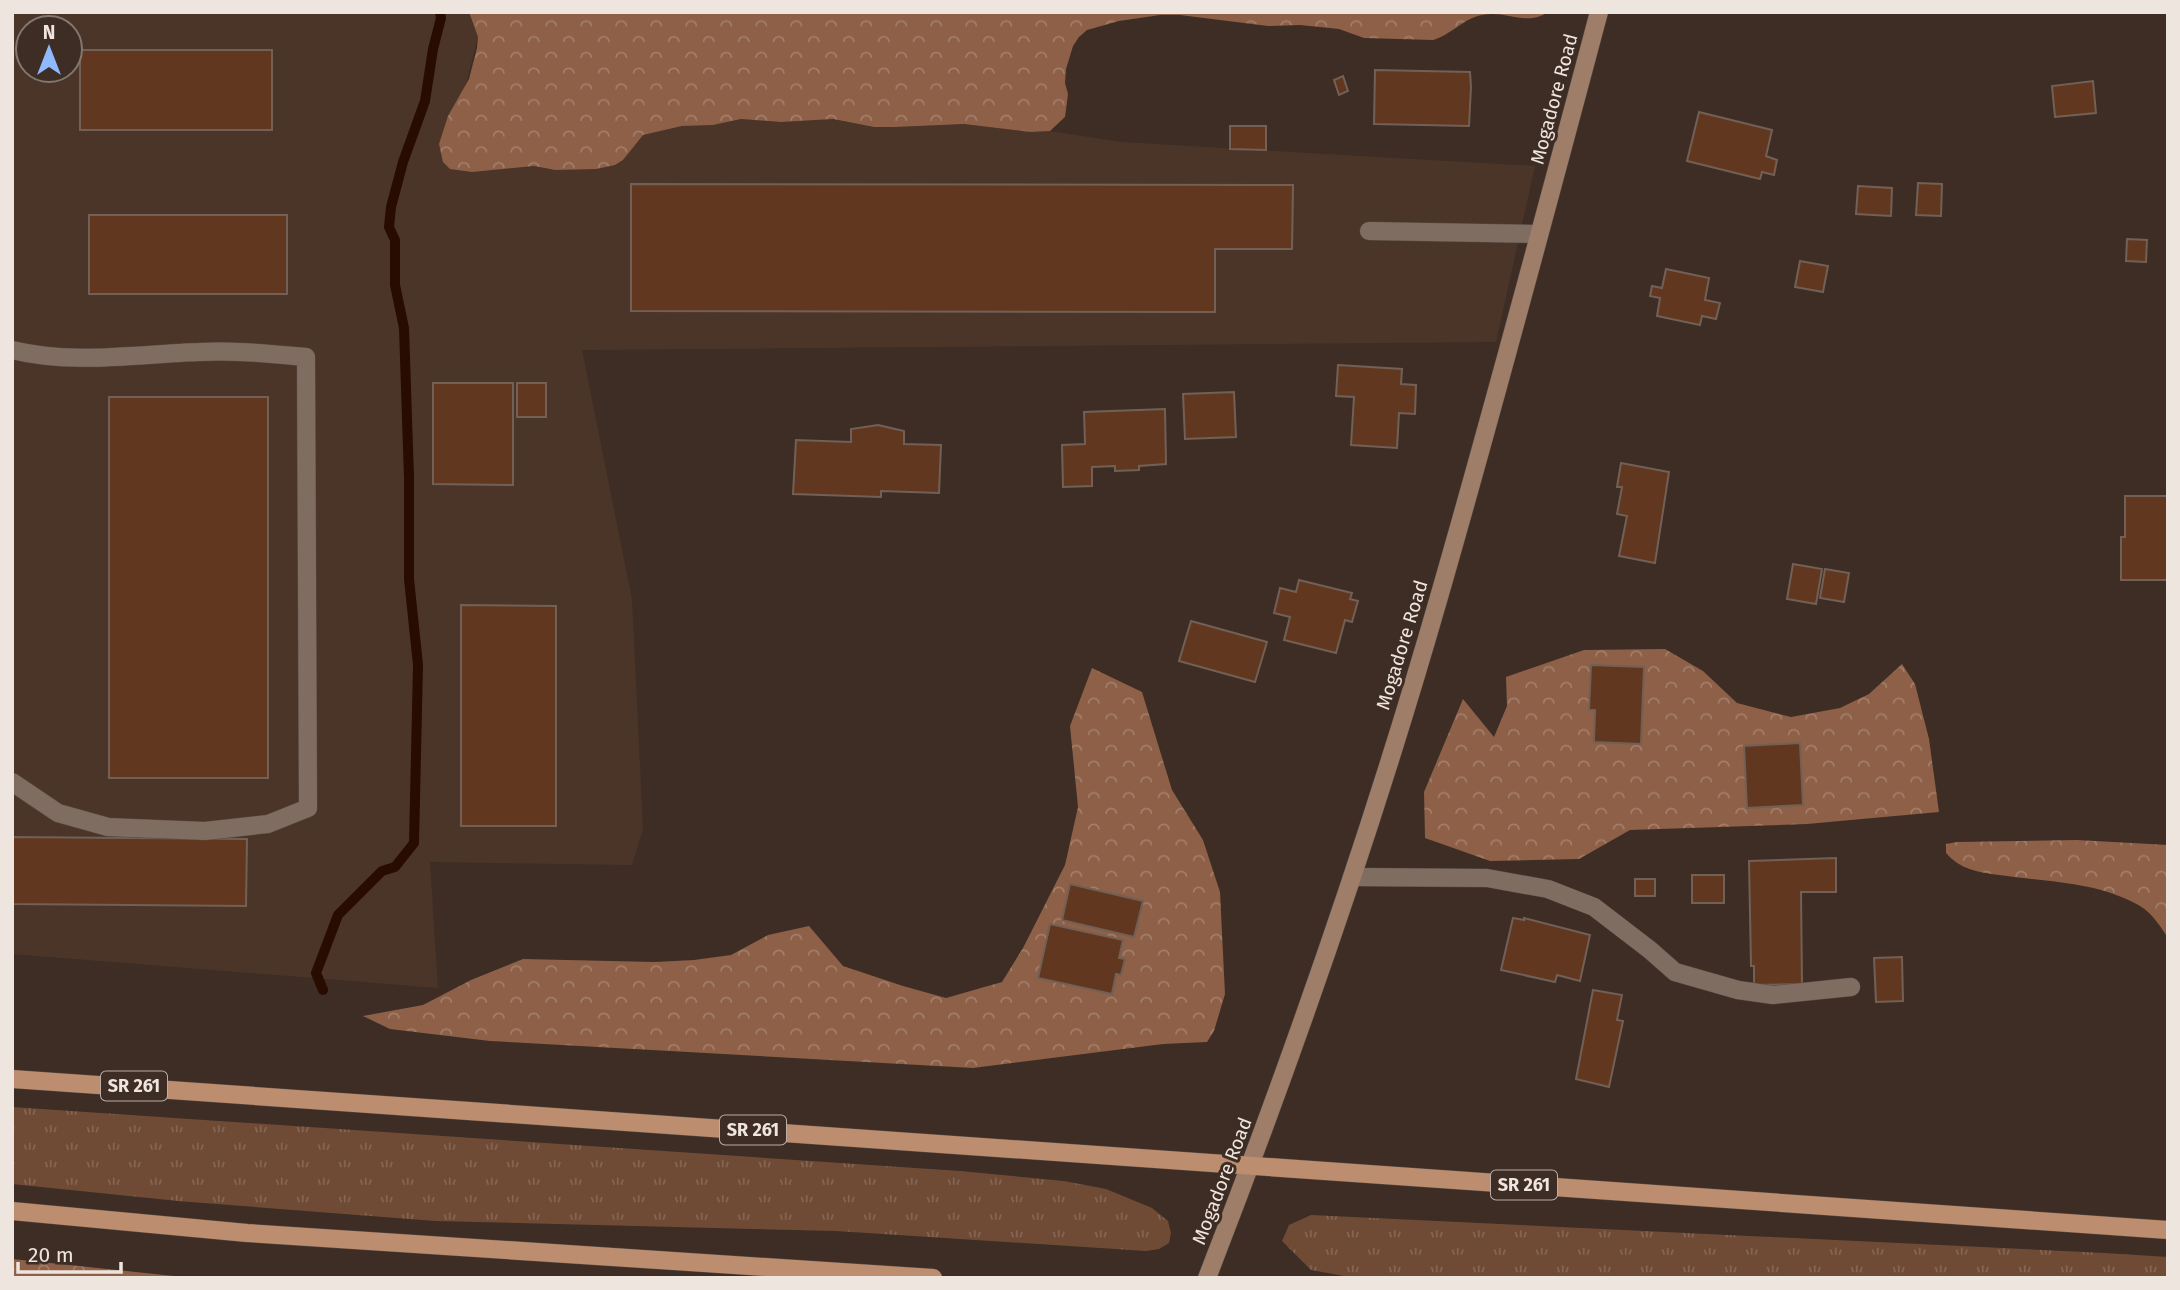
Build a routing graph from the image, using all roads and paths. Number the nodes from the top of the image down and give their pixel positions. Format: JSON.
{"nodes":[{"id":1,"x":1600,"y":12,"type":"edge"},
{"id":2,"x":1369,"y":231,"type":"dead end"},
{"id":3,"x":1538,"y":234,"type":"junction"},
{"id":4,"x":12,"y":350,"type":"edge"},
{"id":5,"x":12,"y":782,"type":"edge"},
{"id":6,"x":1352,"y":877,"type":"junction"},
{"id":7,"x":1851,"y":987,"type":"dead end"},
{"id":8,"x":12,"y":1079,"type":"edge"},
{"id":9,"x":1251,"y":1165,"type":"junction"},
{"id":10,"x":12,"y":1211,"type":"edge"},
{"id":11,"x":2168,"y":1230,"type":"edge"},
{"id":12,"x":933,"y":1278,"type":"edge"},
{"id":13,"x":1207,"y":1278,"type":"edge"}],
"edges":[{"from":1,"to":3,"type":"street","name":"Mogadore Road"},
{"from":2,"to":3,"type":"lane"},
{"from":3,"to":6,"type":"street","name":"Mogadore Road"},
{"from":4,"to":5,"type":"lane"},
{"from":6,"to":7,"type":"lane"},
{"from":6,"to":9,"type":"street","name":"Mogadore Road"},
{"from":8,"to":9,"type":"main road","number":"SR 261"},
{"from":9,"to":11,"type":"main road","number":"SR 261"},
{"from":9,"to":13,"type":"street","name":"Mogadore Road"},
{"from":10,"to":12,"type":"main road"}]}
